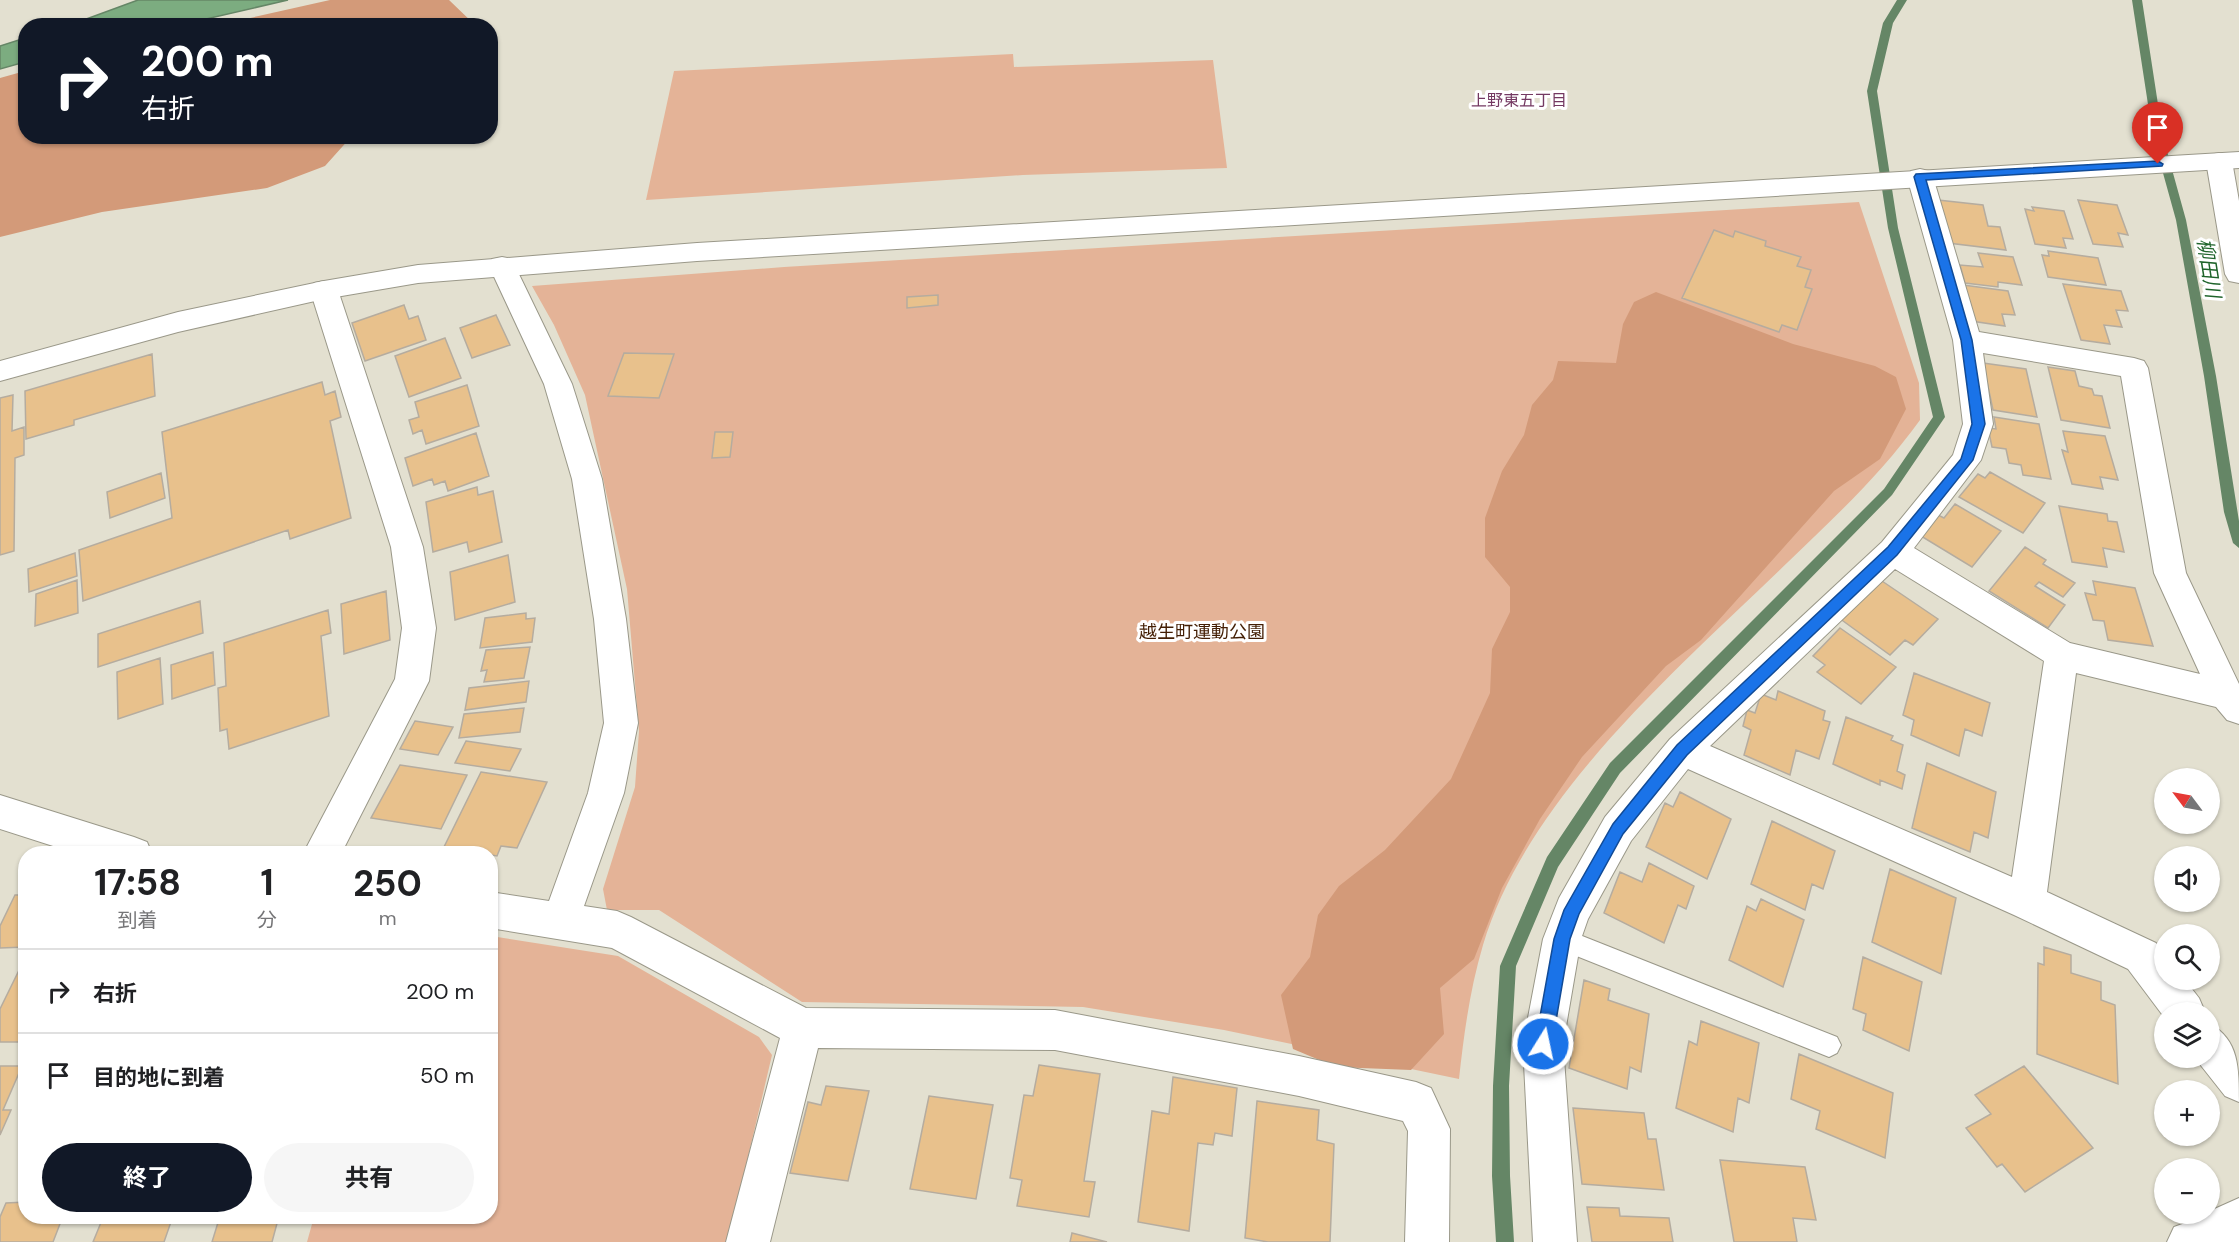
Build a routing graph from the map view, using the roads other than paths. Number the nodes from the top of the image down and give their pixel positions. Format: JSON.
{"nodes":[{"id":1,"x":2220,"y":161,"type":"edge"},
{"id":2,"x":1915,"y":177,"type":"junction"},
{"id":3,"x":502,"y":266,"type":"junction"},
{"id":4,"x":2239,"y":274,"type":"edge"},
{"id":5,"x":324,"y":290,"type":"junction"},
{"id":6,"x":1967,"y":340,"type":"junction"},
{"id":7,"x":0,"y":371,"type":"edge"},
{"id":8,"x":1893,"y":551,"type":"junction"},
{"id":9,"x":2062,"y":655,"type":"junction"},
{"id":10,"x":2233,"y":702,"type":"edge"},
{"id":11,"x":1682,"y":750,"type":"junction"},
{"id":12,"x":0,"y":812,"type":"edge"},
{"id":13,"x":108,"y":846,"type":"edge"},
{"id":14,"x":325,"y":846,"type":"edge"},
{"id":15,"x":2027,"y":902,"type":"junction"},
{"id":16,"x":498,"y":911,"type":"edge"},
{"id":17,"x":561,"y":919,"type":"junction"},
{"id":18,"x":1562,"y":939,"type":"junction"},
{"id":19,"x":2177,"y":1002,"type":"edge"},
{"id":20,"x":803,"y":1029,"type":"junction"},
{"id":21,"x":1828,"y":1045,"type":"dead end"},
{"id":22,"x":2220,"y":1057,"type":"edge"},
{"id":23,"x":2239,"y":1082,"type":"edge"},
{"id":24,"x":2239,"y":1220,"type":"edge"},
{"id":25,"x":748,"y":1242,"type":"edge"},
{"id":26,"x":1427,"y":1242,"type":"edge"},
{"id":27,"x":1555,"y":1242,"type":"edge"},
{"id":28,"x":2189,"y":1242,"type":"edge"}],
"edges":[{"from":1,"to":2,"type":"street"},
{"from":1,"to":4,"type":"street"},
{"from":2,"to":3,"type":"street"},
{"from":2,"to":6,"type":"street"},
{"from":3,"to":5,"type":"street"},
{"from":3,"to":17,"type":"street"},
{"from":5,"to":7,"type":"street"},
{"from":5,"to":14,"type":"street"},
{"from":6,"to":8,"type":"street"},
{"from":6,"to":10,"type":"street"},
{"from":8,"to":9,"type":"street"},
{"from":8,"to":11,"type":"street"},
{"from":9,"to":10,"type":"street"},
{"from":9,"to":15,"type":"street"},
{"from":11,"to":15,"type":"street"},
{"from":11,"to":18,"type":"street"},
{"from":12,"to":13,"type":"street"},
{"from":15,"to":19,"type":"street"},
{"from":16,"to":17,"type":"street"},
{"from":17,"to":20,"type":"street"},
{"from":18,"to":21,"type":"lane"},
{"from":18,"to":27,"type":"street"},
{"from":20,"to":25,"type":"street"},
{"from":20,"to":26,"type":"street"},
{"from":22,"to":23,"type":"street"},
{"from":24,"to":28,"type":"street"}]}
